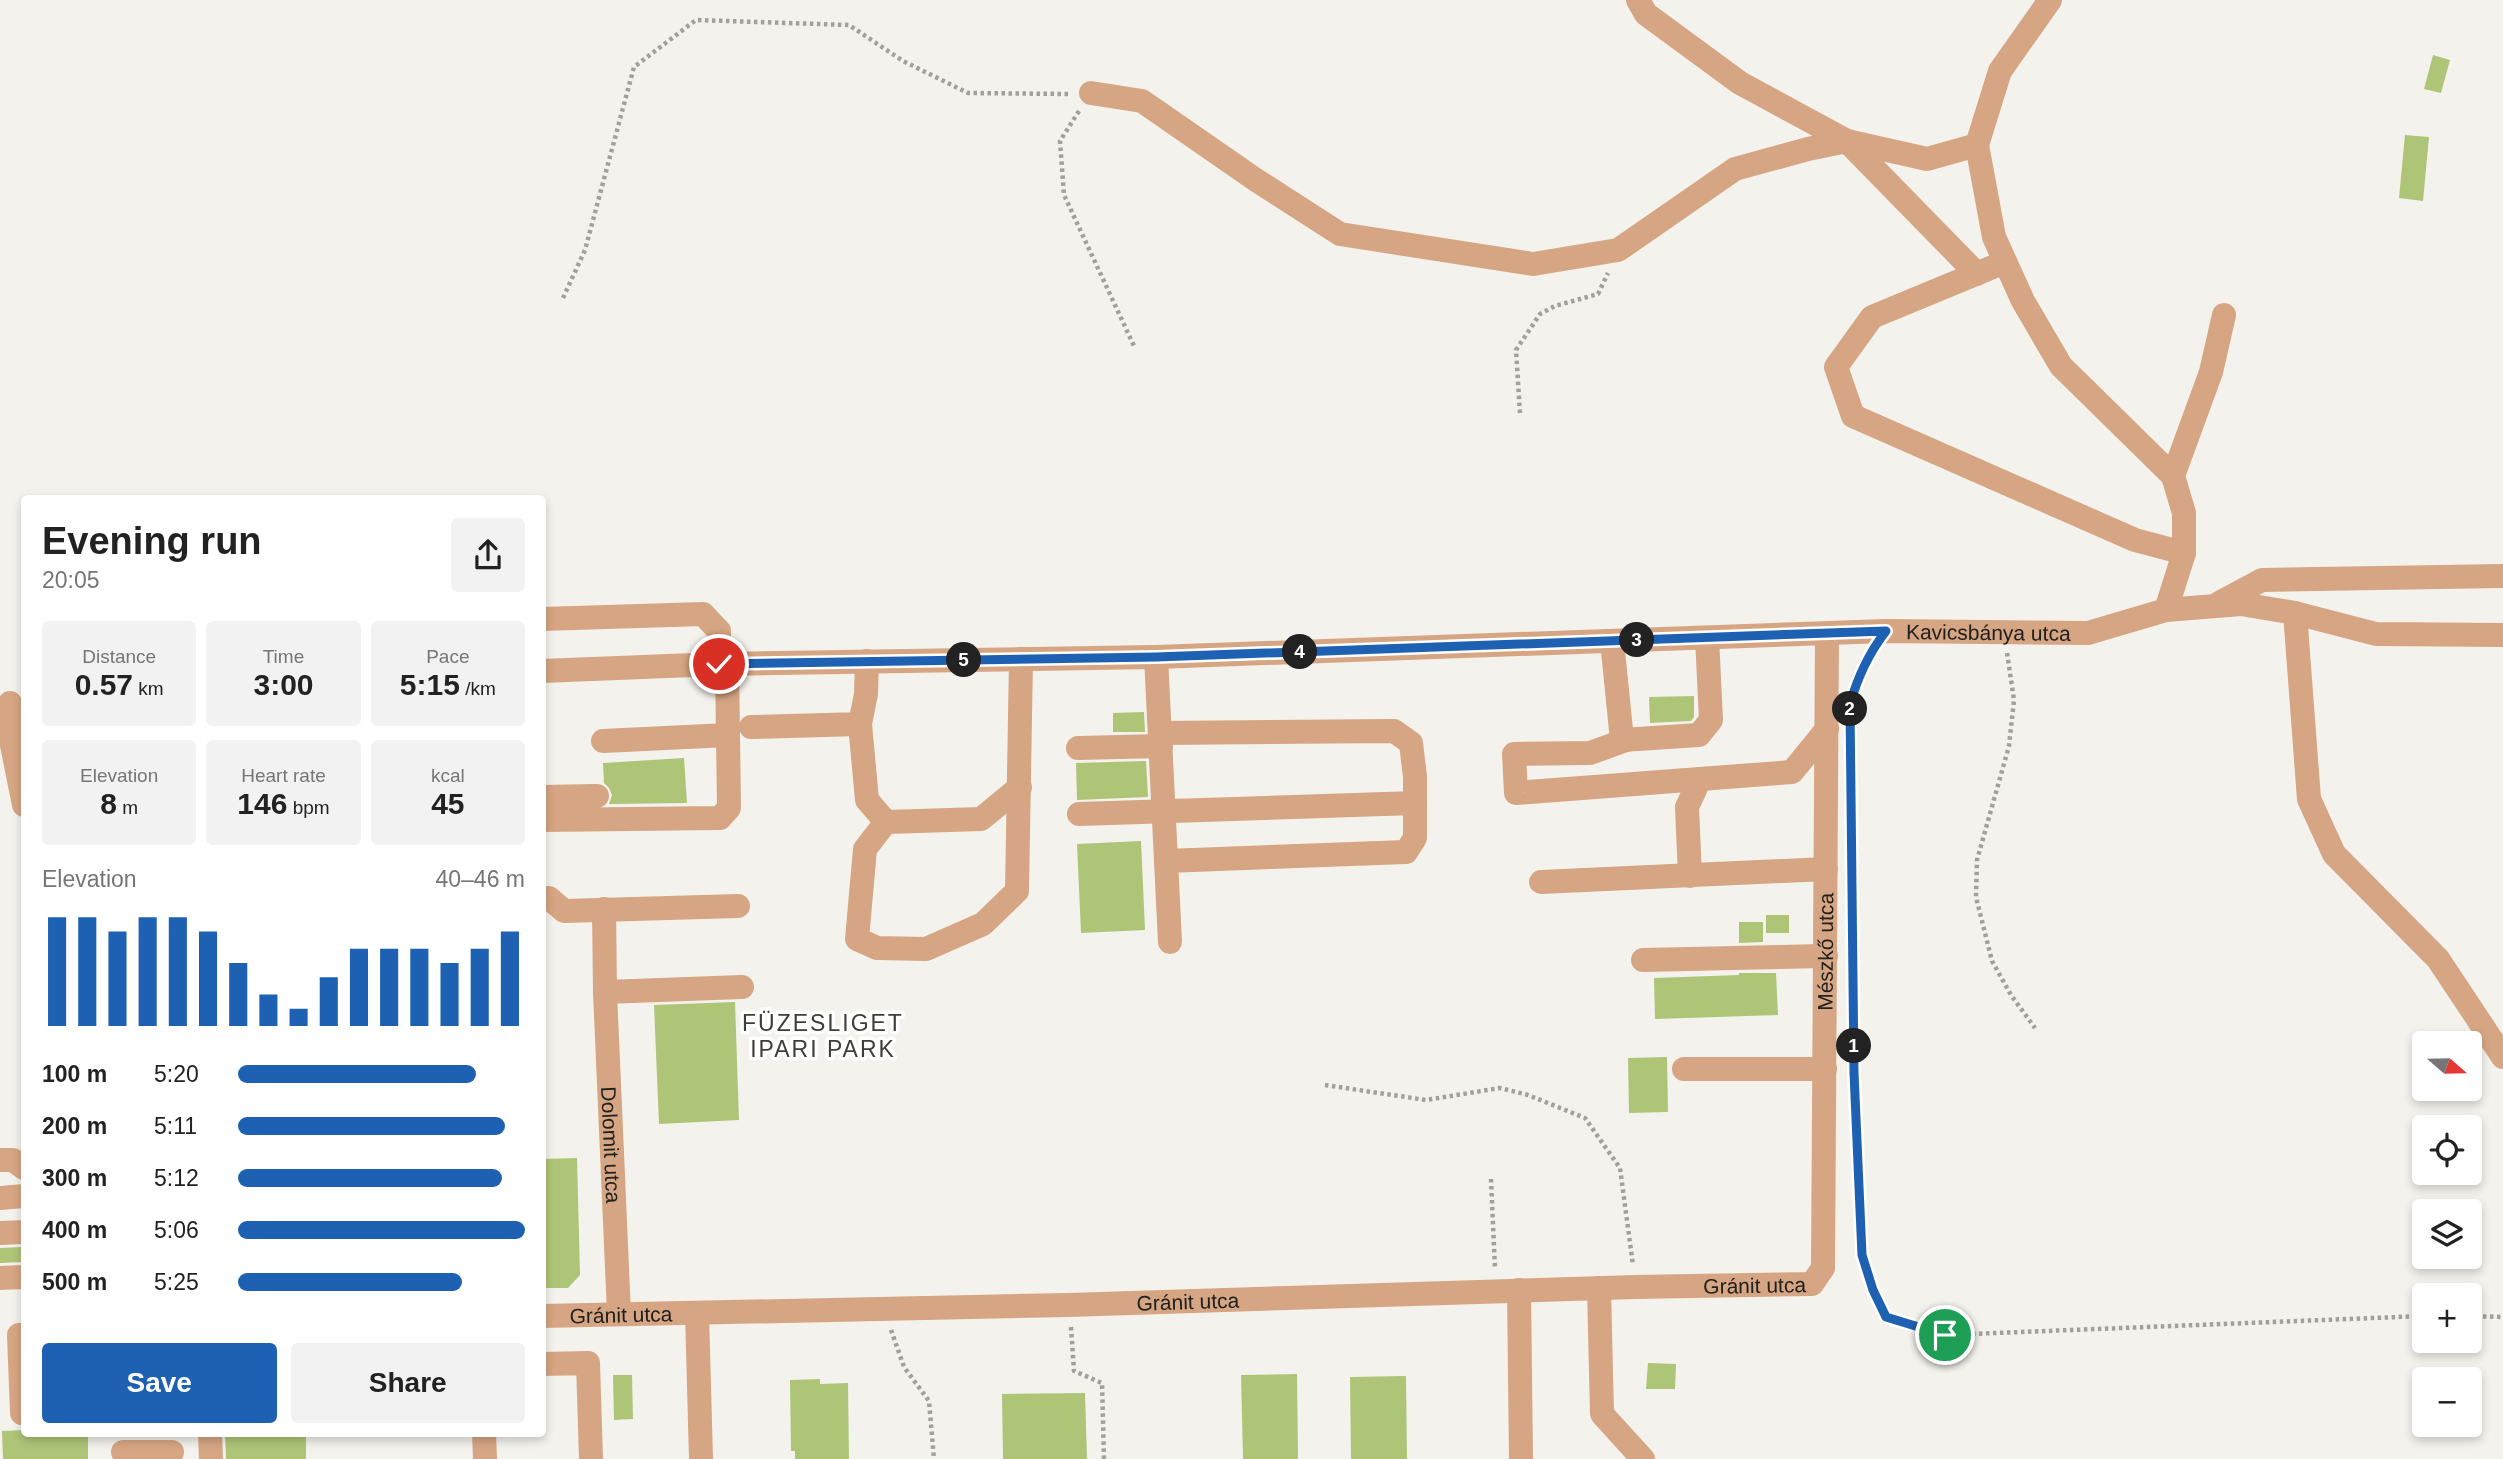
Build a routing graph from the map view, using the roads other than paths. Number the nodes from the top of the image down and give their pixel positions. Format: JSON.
{"nodes":[{"id":1,"x":1638,"y":0,"type":"edge"},
{"id":2,"x":2050,"y":0,"type":"edge"},
{"id":3,"x":1091,"y":93,"type":"road end"},
{"id":4,"x":1847,"y":141,"type":"junction"},
{"id":5,"x":1977,"y":145,"type":"junction"},
{"id":6,"x":2006,"y":262,"type":"junction"},
{"id":7,"x":1977,"y":274,"type":"junction"},
{"id":8,"x":2224,"y":315,"type":"dead end"},
{"id":9,"x":2174,"y":477,"type":"junction"},
{"id":10,"x":2184,"y":552,"type":"junction"},
{"id":11,"x":2503,"y":576,"type":"edge"},
{"id":12,"x":2212,"y":606,"type":"junction"},
{"id":13,"x":2166,"y":610,"type":"junction"},
{"id":14,"x":2295,"y":613,"type":"junction"},
{"id":15,"x":546,"y":619,"type":"edge"},
{"id":16,"x":1827,"y":634,"type":"junction"},
{"id":17,"x":2503,"y":635,"type":"edge"},
{"id":18,"x":1707,"y":638,"type":"junction"},
{"id":19,"x":1612,"y":641,"type":"junction"},
{"id":20,"x":1156,"y":657,"type":"junction"},
{"id":21,"x":1021,"y":659,"type":"junction"},
{"id":22,"x":867,"y":661,"type":"junction"},
{"id":23,"x":723,"y":664,"type":"junction"},
{"id":24,"x":546,"y":671,"type":"edge"},
{"id":25,"x":9,"y":703,"type":"edge"},
{"id":26,"x":860,"y":724,"type":"junction"},
{"id":27,"x":1827,"y":729,"type":"junction"},
{"id":28,"x":739,"y":731,"type":"junction"},
{"id":29,"x":18,"y":740,"type":"edge"},
{"id":30,"x":1160,"y":740,"type":"junction"},
{"id":31,"x":1626,"y":740,"type":"junction"},
{"id":32,"x":603,"y":741,"type":"dead end"},
{"id":33,"x":1077,"y":748,"type":"dead end"},
{"id":34,"x":21,"y":771,"type":"edge"},
{"id":35,"x":1700,"y":779,"type":"junction"},
{"id":36,"x":1020,"y":787,"type":"junction"},
{"id":37,"x":597,"y":796,"type":"dead end"},
{"id":38,"x":546,"y":797,"type":"edge"},
{"id":39,"x":1415,"y":803,"type":"junction"},
{"id":40,"x":1164,"y":810,"type":"junction"},
{"id":41,"x":1079,"y":814,"type":"dead end"},
{"id":42,"x":546,"y":820,"type":"edge"},
{"id":43,"x":886,"y":822,"type":"junction"},
{"id":44,"x":1166,"y":861,"type":"junction"},
{"id":45,"x":1826,"y":869,"type":"junction"},
{"id":46,"x":1690,"y":876,"type":"junction"},
{"id":47,"x":1541,"y":882,"type":"dead end"},
{"id":48,"x":546,"y":898,"type":"edge"},
{"id":49,"x":738,"y":906,"type":"dead end"},
{"id":50,"x":604,"y":909,"type":"junction"},
{"id":51,"x":1171,"y":942,"type":"dead end"},
{"id":52,"x":1826,"y":956,"type":"junction"},
{"id":53,"x":1643,"y":960,"type":"dead end"},
{"id":54,"x":604,"y":984,"type":"junction"},
{"id":55,"x":742,"y":987,"type":"dead end"},
{"id":56,"x":2503,"y":1056,"type":"edge"},
{"id":57,"x":1684,"y":1069,"type":"dead end"},
{"id":58,"x":1825,"y":1069,"type":"junction"},
{"id":59,"x":0,"y":1160,"type":"edge"},
{"id":60,"x":21,"y":1166,"type":"edge"},
{"id":61,"x":21,"y":1196,"type":"edge"},
{"id":62,"x":0,"y":1198,"type":"edge"},
{"id":63,"x":21,"y":1232,"type":"edge"},
{"id":64,"x":0,"y":1233,"type":"edge"},
{"id":65,"x":21,"y":1248,"type":"edge"},
{"id":66,"x":0,"y":1249,"type":"edge"},
{"id":67,"x":21,"y":1262,"type":"edge"},
{"id":68,"x":0,"y":1263,"type":"edge"},
{"id":69,"x":1823,"y":1268,"type":"joint"},
{"id":70,"x":21,"y":1277,"type":"edge"},
{"id":71,"x":0,"y":1278,"type":"edge"},
{"id":72,"x":1600,"y":1288,"type":"junction"},
{"id":73,"x":1508,"y":1290,"type":"junction"},
{"id":74,"x":697,"y":1312,"type":"junction"},
{"id":75,"x":619,"y":1314,"type":"junction"},
{"id":76,"x":546,"y":1317,"type":"edge"},
{"id":77,"x":15,"y":1335,"type":"edge"},
{"id":78,"x":546,"y":1364,"type":"edge"},
{"id":79,"x":21,"y":1402,"type":"edge"},
{"id":80,"x":210,"y":1437,"type":"edge"},
{"id":81,"x":484,"y":1437,"type":"edge"},
{"id":82,"x":123,"y":1448,"type":"edge"},
{"id":83,"x":172,"y":1452,"type":"dead end"},
{"id":84,"x":211,"y":1459,"type":"edge"},
{"id":85,"x":485,"y":1459,"type":"edge"},
{"id":86,"x":591,"y":1459,"type":"edge"},
{"id":87,"x":701,"y":1459,"type":"edge"},
{"id":88,"x":1521,"y":1459,"type":"edge"},
{"id":89,"x":1643,"y":1459,"type":"edge"}],
"edges":[{"from":1,"to":4,"type":"street"},
{"from":2,"to":5,"type":"street"},
{"from":3,"to":4,"type":"street"},
{"from":4,"to":5,"type":"street"},
{"from":4,"to":7,"type":"street"},
{"from":5,"to":6,"type":"street"},
{"from":6,"to":7,"type":"street"},
{"from":6,"to":9,"type":"street"},
{"from":7,"to":10,"type":"street"},
{"from":8,"to":9,"type":"street"},
{"from":9,"to":10,"type":"street"},
{"from":10,"to":13,"type":"street"},
{"from":11,"to":12,"type":"street"},
{"from":12,"to":13,"type":"street","name":"Kavicsbánya utca"},
{"from":12,"to":14,"type":"street","name":"Kavicsbánya utca"},
{"from":13,"to":16,"type":"street","name":"Kavicsbánya utca"},
{"from":14,"to":17,"type":"street","name":"Kavicsbánya utca"},
{"from":14,"to":56,"type":"street"},
{"from":15,"to":23,"type":"street"},
{"from":16,"to":18,"type":"street","name":"Kavicsbánya utca"},
{"from":16,"to":27,"type":"street","name":"Mészkő utca"},
{"from":18,"to":19,"type":"street","name":"Kavicsbánya utca"},
{"from":18,"to":31,"type":"street"},
{"from":19,"to":20,"type":"street","name":"Kavicsbánya utca"},
{"from":19,"to":31,"type":"street"},
{"from":20,"to":21,"type":"street","name":"Kavicsbánya utca"},
{"from":20,"to":30,"type":"street"},
{"from":21,"to":22,"type":"street","name":"Kavicsbánya utca"},
{"from":21,"to":36,"type":"street"},
{"from":22,"to":23,"type":"street","name":"Kavicsbánya utca"},
{"from":22,"to":26,"type":"street"},
{"from":23,"to":24,"type":"street","name":"Kavicsbánya utca"},
{"from":23,"to":28,"type":"street"},
{"from":25,"to":29,"type":"street"},
{"from":26,"to":28,"type":"street"},
{"from":26,"to":43,"type":"street"},
{"from":27,"to":35,"type":"street"},
{"from":27,"to":45,"type":"street","name":"Mészkő utca"},
{"from":28,"to":32,"type":"street"},
{"from":28,"to":42,"type":"street"},
{"from":29,"to":34,"type":"street"},
{"from":30,"to":33,"type":"street"},
{"from":30,"to":39,"type":"street"},
{"from":30,"to":40,"type":"street"},
{"from":31,"to":35,"type":"street"},
{"from":35,"to":46,"type":"street"},
{"from":36,"to":43,"type":"street"},
{"from":36,"to":43,"type":"street"},
{"from":37,"to":38,"type":"street"},
{"from":39,"to":40,"type":"street"},
{"from":39,"to":44,"type":"street"},
{"from":40,"to":41,"type":"street"},
{"from":40,"to":44,"type":"street"},
{"from":44,"to":51,"type":"street"},
{"from":45,"to":46,"type":"street"},
{"from":45,"to":52,"type":"street","name":"Mészkő utca"},
{"from":46,"to":47,"type":"street"},
{"from":48,"to":50,"type":"street"},
{"from":49,"to":50,"type":"street"},
{"from":50,"to":54,"type":"street","name":"Dolomit utca"},
{"from":52,"to":53,"type":"street"},
{"from":52,"to":58,"type":"street","name":"Mészkő utca"},
{"from":54,"to":55,"type":"street"},
{"from":54,"to":75,"type":"street","name":"Dolomit utca"},
{"from":57,"to":58,"type":"street"},
{"from":58,"to":69,"type":"street","name":"Mészkő utca"},
{"from":59,"to":60,"type":"street"},
{"from":61,"to":62,"type":"street"},
{"from":63,"to":64,"type":"street"},
{"from":65,"to":66,"type":"street"},
{"from":67,"to":68,"type":"street"},
{"from":69,"to":72,"type":"street","name":"Gránit utca"},
{"from":70,"to":71,"type":"street"},
{"from":72,"to":73,"type":"street","name":"Gránit utca"},
{"from":72,"to":89,"type":"street"},
{"from":73,"to":74,"type":"street","name":"Gránit utca"},
{"from":73,"to":88,"type":"street"},
{"from":74,"to":75,"type":"street","name":"Gránit utca"},
{"from":74,"to":87,"type":"street"},
{"from":75,"to":76,"type":"street","name":"Gránit utca"},
{"from":77,"to":79,"type":"street"},
{"from":78,"to":86,"type":"street"},
{"from":80,"to":84,"type":"street"},
{"from":81,"to":85,"type":"street"},
{"from":82,"to":83,"type":"street"}]}
